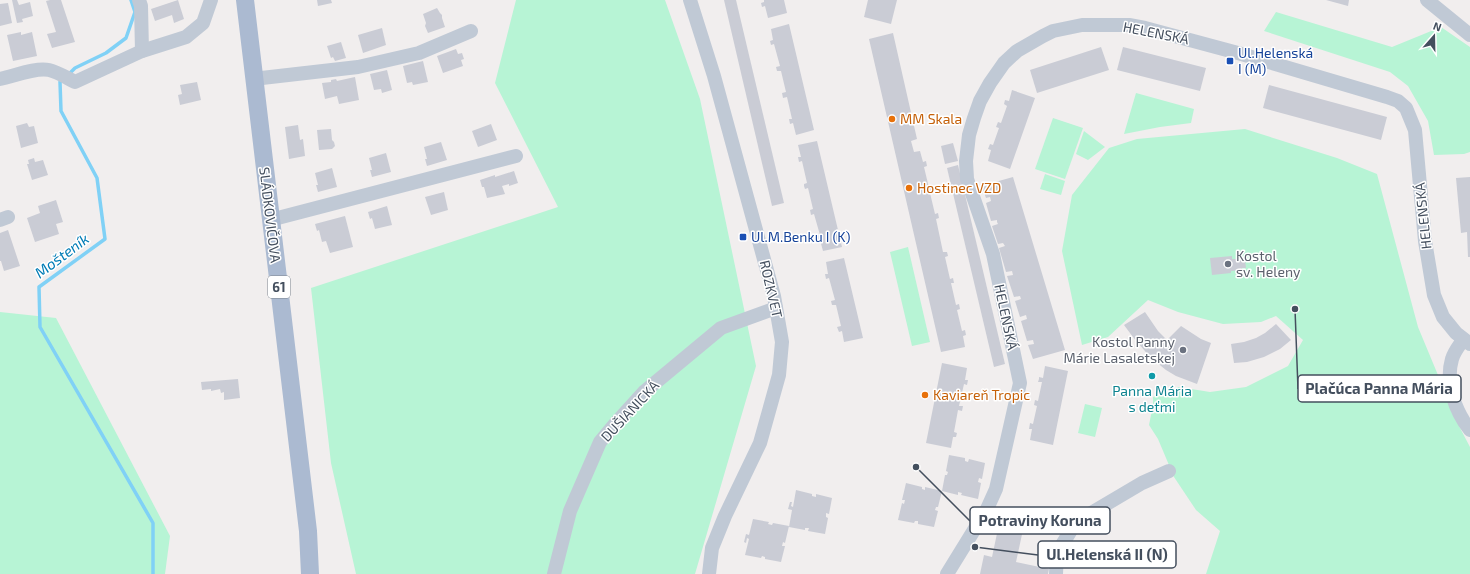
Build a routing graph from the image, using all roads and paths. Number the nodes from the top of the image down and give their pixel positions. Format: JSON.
{"nodes":[{"id":1,"x":140,"y":0,"type":"edge"},
{"id":2,"x":211,"y":0,"type":"edge"},
{"id":3,"x":245,"y":0,"type":"edge"},
{"id":4,"x":690,"y":0,"type":"edge"},
{"id":5,"x":1427,"y":0,"type":"edge"},
{"id":6,"x":471,"y":31,"type":"dead end"},
{"id":7,"x":1470,"y":35,"type":"edge"},
{"id":8,"x":142,"y":50,"type":"junction"},
{"id":9,"x":0,"y":79,"type":"edge"},
{"id":10,"x":253,"y":79,"type":"junction"},
{"id":11,"x":516,"y":156,"type":"dead end"},
{"id":12,"x":270,"y":220,"type":"junction"},
{"id":13,"x":776,"y":308,"type":"junction"},
{"id":14,"x":1467,"y":342,"type":"edge"},
{"id":15,"x":1470,"y":430,"type":"edge"},
{"id":16,"x":1169,"y":471,"type":"dead end"},
{"id":17,"x":310,"y":574,"type":"edge"},
{"id":18,"x":554,"y":574,"type":"edge"},
{"id":19,"x":709,"y":574,"type":"edge"},
{"id":20,"x":947,"y":574,"type":"edge"},
{"id":21,"x":1056,"y":574,"type":"edge"}],
"edges":[{"from":1,"to":8,"type":"street"},
{"from":2,"to":8,"type":"street"},
{"from":3,"to":10,"type":"main road","name":"SLÁDKOVIČOVA","number":"61"},
{"from":4,"to":13,"type":"street","name":"ROZKVET"},
{"from":5,"to":7,"type":"street"},
{"from":6,"to":10,"type":"street"},
{"from":8,"to":9,"type":"street"},
{"from":10,"to":12,"type":"main road","name":"SLÁDKOVIČOVA","number":"61"},
{"from":11,"to":12,"type":"street"},
{"from":12,"to":17,"type":"main road","name":"SLÁDKOVIČOVA","number":"61"},
{"from":13,"to":18,"type":"street","name":"DUŠIANICKÁ"},
{"from":13,"to":19,"type":"street","name":"ROZKVET"},
{"from":14,"to":15,"type":"street"},
{"from":14,"to":20,"type":"street","name":"HELENSKÁ"},
{"from":16,"to":21,"type":"street"}]}
